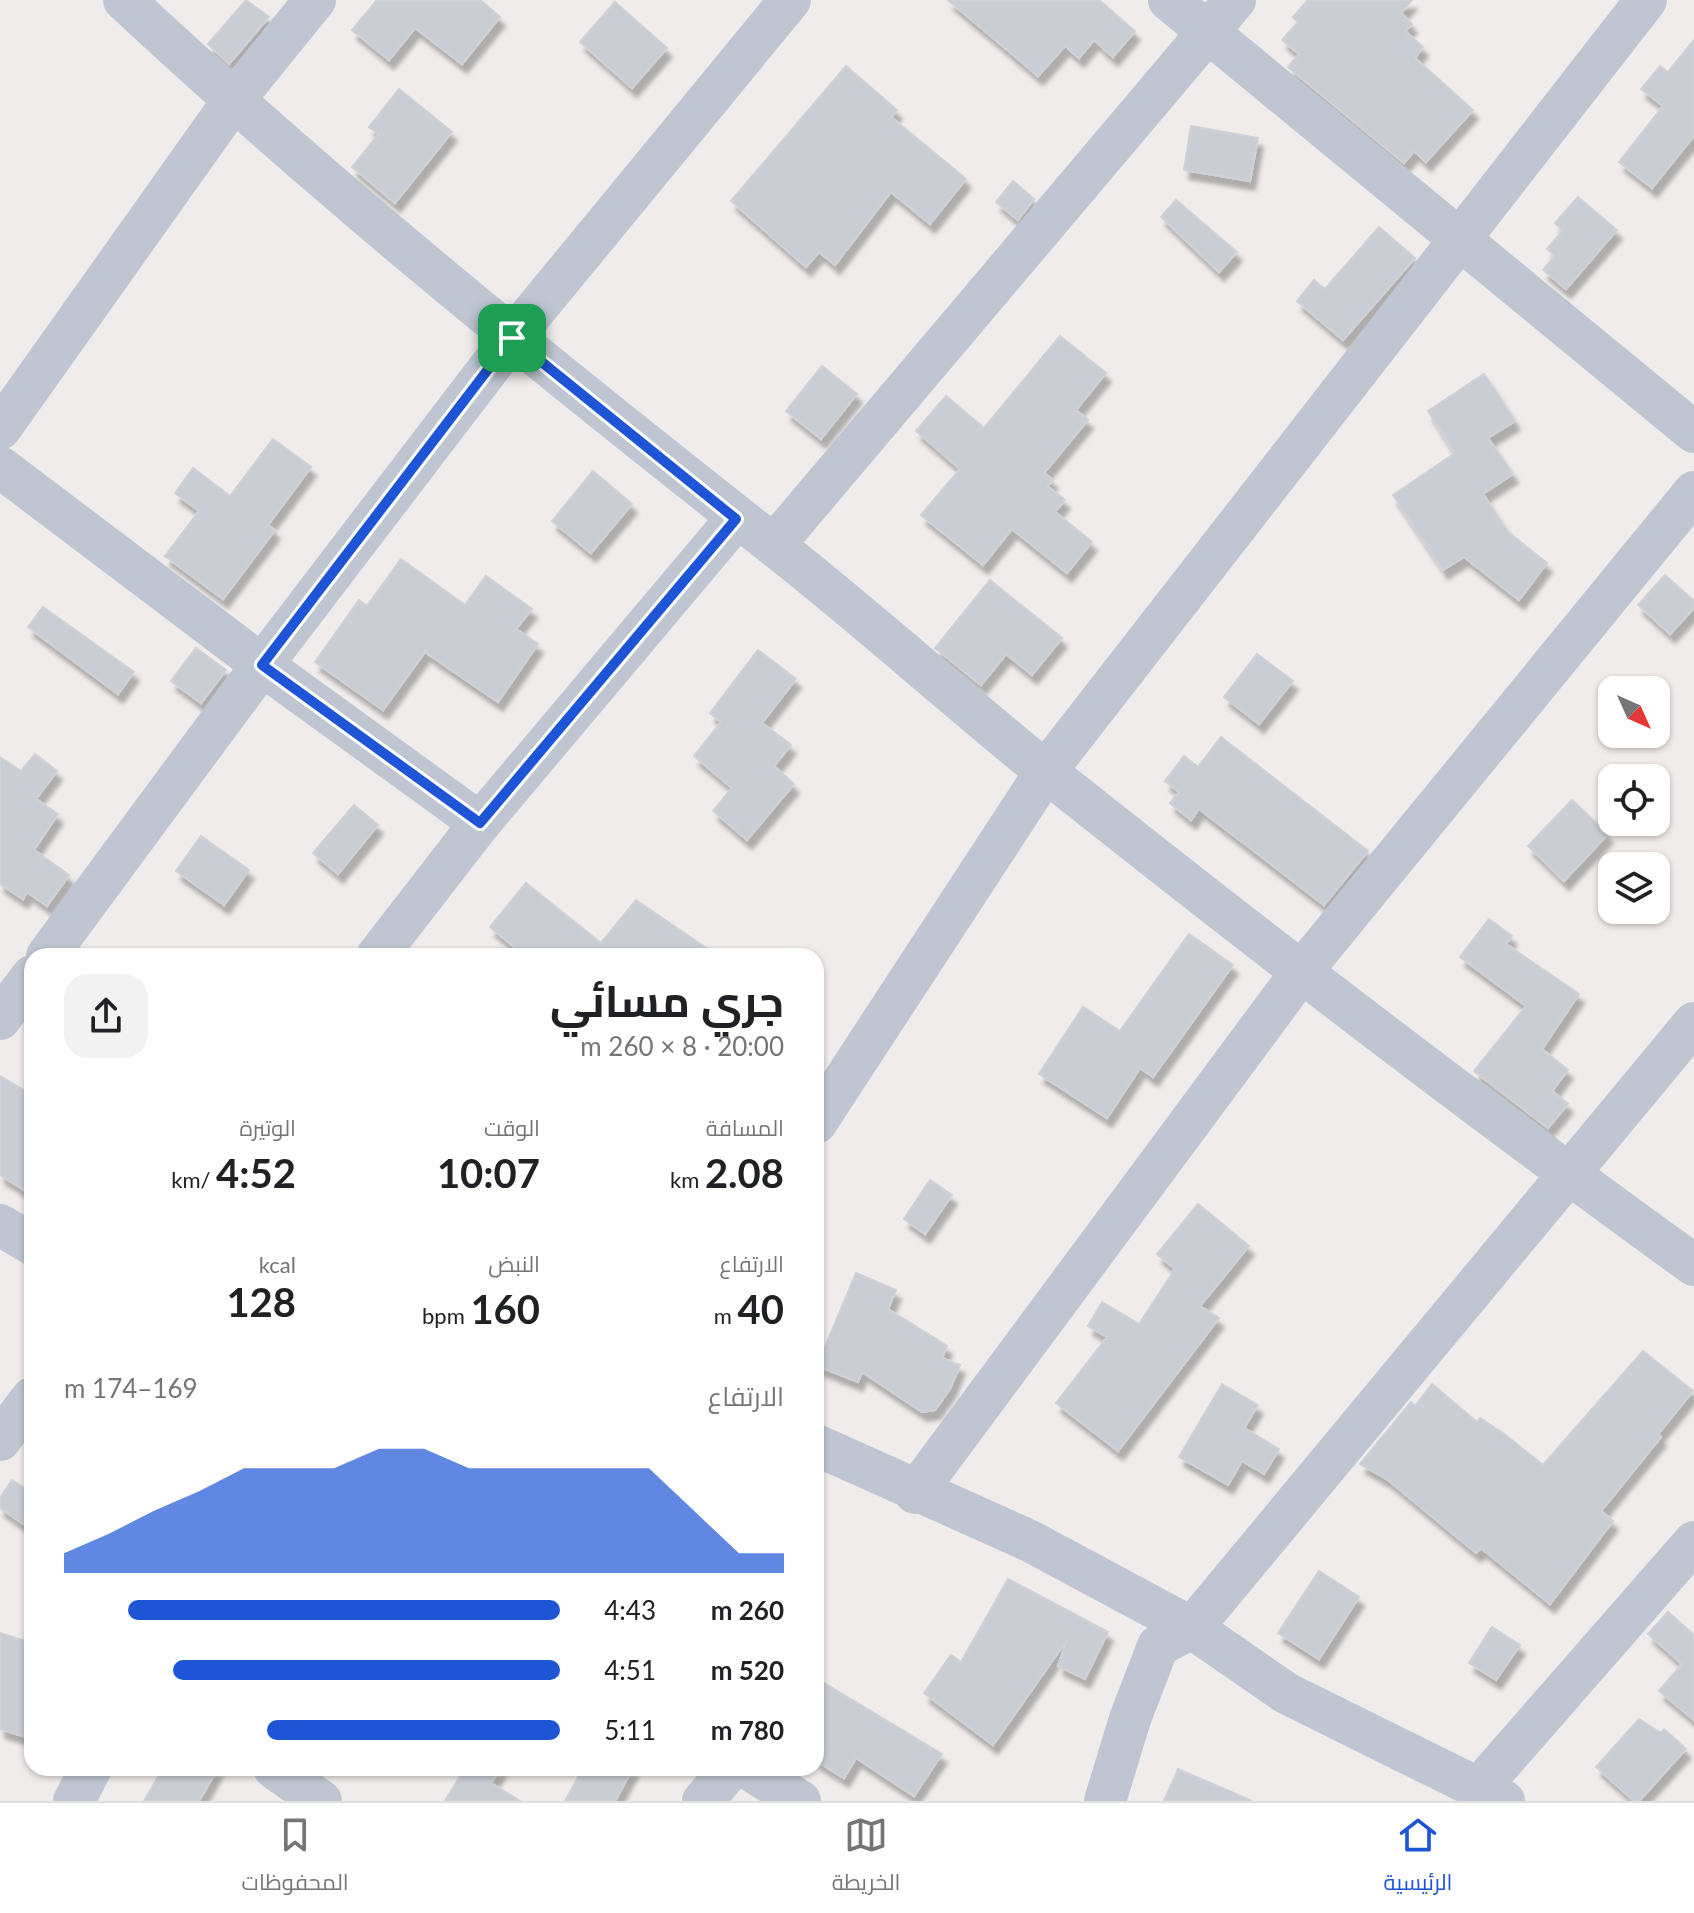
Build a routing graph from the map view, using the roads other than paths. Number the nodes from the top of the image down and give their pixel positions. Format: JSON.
{"nodes":[{"id":1,"x":124,"y":0,"type":"edge"},
{"id":2,"x":315,"y":0,"type":"edge"},
{"id":3,"x":790,"y":0,"type":"edge"},
{"id":4,"x":1169,"y":0,"type":"edge"},
{"id":5,"x":1235,"y":0,"type":"edge"},
{"id":6,"x":1646,"y":0,"type":"edge"},
{"id":7,"x":1208,"y":35,"type":"junction"},
{"id":8,"x":233,"y":101,"type":"junction"},
{"id":9,"x":1460,"y":237,"type":"junction"},
{"id":10,"x":512,"y":338,"type":"junction"},
{"id":11,"x":0,"y":429,"type":"edge"},
{"id":12,"x":1694,"y":431,"type":"edge"},
{"id":13,"x":0,"y":467,"type":"edge"},
{"id":14,"x":1694,"y":492,"type":"edge"},
{"id":15,"x":736,"y":519,"type":"junction"},
{"id":16,"x":774,"y":545,"type":"junction"},
{"id":17,"x":262,"y":665,"type":"junction"},
{"id":18,"x":1046,"y":771,"type":"junction"},
{"id":19,"x":480,"y":823,"type":"junction"},
{"id":20,"x":53,"y":948,"type":"edge"},
{"id":21,"x":383,"y":948,"type":"edge"},
{"id":22,"x":1302,"y":971,"type":"junction"},
{"id":23,"x":24,"y":987,"type":"edge"},
{"id":24,"x":0,"y":1019,"type":"edge"},
{"id":25,"x":1694,"y":1023,"type":"edge"},
{"id":26,"x":824,"y":1111,"type":"edge"},
{"id":27,"x":1569,"y":1175,"type":"junction"},
{"id":28,"x":0,"y":1225,"type":"edge"},
{"id":29,"x":24,"y":1239,"type":"edge"},
{"id":30,"x":1694,"y":1265,"type":"edge"},
{"id":31,"x":24,"y":1408,"type":"edge"},
{"id":32,"x":0,"y":1440,"type":"edge"},
{"id":33,"x":824,"y":1449,"type":"edge"},
{"id":34,"x":915,"y":1493,"type":"junction"},
{"id":35,"x":1694,"y":1542,"type":"edge"},
{"id":36,"x":1192,"y":1628,"type":"junction"},
{"id":37,"x":87,"y":1776,"type":"edge"},
{"id":38,"x":285,"y":1776,"type":"edge"},
{"id":39,"x":724,"y":1776,"type":"edge"},
{"id":40,"x":760,"y":1776,"type":"edge"},
{"id":41,"x":1492,"y":1794,"type":"edge"},
{"id":42,"x":74,"y":1801,"type":"edge"},
{"id":43,"x":321,"y":1801,"type":"edge"},
{"id":44,"x":703,"y":1801,"type":"edge"},
{"id":45,"x":800,"y":1801,"type":"edge"},
{"id":46,"x":1105,"y":1801,"type":"edge"}],
"edges":[{"from":1,"to":8,"type":"street"},
{"from":2,"to":8,"type":"street"},
{"from":3,"to":10,"type":"street"},
{"from":4,"to":7,"type":"street"},
{"from":5,"to":7,"type":"street"},
{"from":6,"to":9,"type":"street"},
{"from":7,"to":9,"type":"street"},
{"from":7,"to":16,"type":"street"},
{"from":8,"to":10,"type":"street"},
{"from":8,"to":11,"type":"street"},
{"from":9,"to":12,"type":"street"},
{"from":9,"to":18,"type":"street"},
{"from":10,"to":15,"type":"street"},
{"from":10,"to":17,"type":"street"},
{"from":13,"to":17,"type":"street"},
{"from":14,"to":22,"type":"street"},
{"from":15,"to":16,"type":"street"},
{"from":15,"to":19,"type":"street"},
{"from":16,"to":18,"type":"street"},
{"from":17,"to":19,"type":"street"},
{"from":17,"to":20,"type":"street"},
{"from":18,"to":22,"type":"street"},
{"from":18,"to":26,"type":"street"},
{"from":19,"to":21,"type":"street"},
{"from":22,"to":27,"type":"street"},
{"from":22,"to":34,"type":"street"},
{"from":23,"to":24,"type":"street"},
{"from":25,"to":27,"type":"street"},
{"from":27,"to":30,"type":"street"},
{"from":27,"to":36,"type":"street"},
{"from":28,"to":29,"type":"street"},
{"from":31,"to":32,"type":"street"},
{"from":33,"to":34,"type":"street"},
{"from":34,"to":36,"type":"street"},
{"from":35,"to":41,"type":"street"},
{"from":36,"to":41,"type":"street"},
{"from":36,"to":46,"type":"street"},
{"from":37,"to":42,"type":"street"},
{"from":38,"to":43,"type":"street"},
{"from":39,"to":44,"type":"street"},
{"from":40,"to":45,"type":"street"}]}
